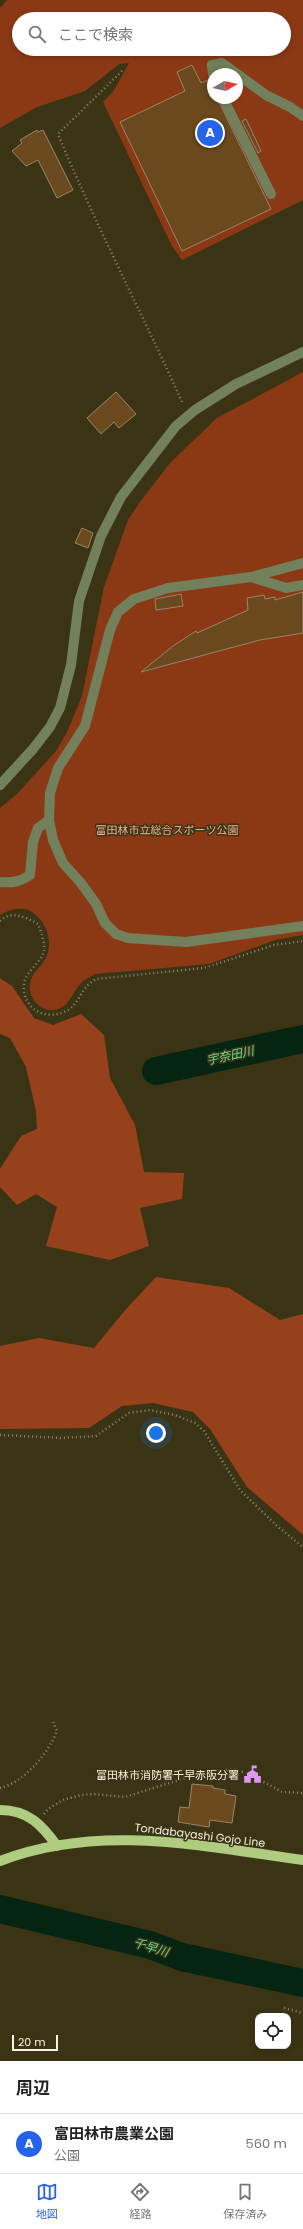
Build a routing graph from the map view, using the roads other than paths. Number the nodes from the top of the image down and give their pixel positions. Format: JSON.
{"nodes":[{"id":1,"x":212,"y":68,"type":"edge"},
{"id":2,"x":229,"y":68,"type":"edge"},
{"id":3,"x":243,"y":78,"type":"edge"},
{"id":4,"x":226,"y":104,"type":"edge"},
{"id":5,"x":303,"y":116,"type":"edge"},
{"id":6,"x":271,"y":194,"type":"dead end"},
{"id":7,"x":303,"y":352,"type":"edge"},
{"id":8,"x":303,"y":563,"type":"edge"},
{"id":9,"x":251,"y":577,"type":"junction"},
{"id":10,"x":303,"y":585,"type":"edge"},
{"id":11,"x":0,"y":786,"type":"edge"},
{"id":12,"x":49,"y":820,"type":"junction"},
{"id":13,"x":0,"y":882,"type":"edge"},
{"id":14,"x":303,"y":926,"type":"edge"},
{"id":15,"x":0,"y":1810,"type":"edge"},
{"id":16,"x":57,"y":1846,"type":"junction"},
{"id":17,"x":4,"y":1859,"type":"edge"},
{"id":18,"x":303,"y":1860,"type":"edge"}],
"edges":[{"from":1,"to":2,"type":"street"},
{"from":3,"to":5,"type":"street"},
{"from":4,"to":6,"type":"street"},
{"from":7,"to":11,"type":"street"},
{"from":8,"to":9,"type":"street"},
{"from":9,"to":10,"type":"street"},
{"from":9,"to":12,"type":"street"},
{"from":12,"to":13,"type":"street"},
{"from":12,"to":14,"type":"street"},
{"from":15,"to":16,"type":"main road"},
{"from":16,"to":17,"type":"main road","name":"Tondabayashi Gojo Line"},
{"from":16,"to":18,"type":"main road","name":"Tondabayashi Gojo Line"}]}
